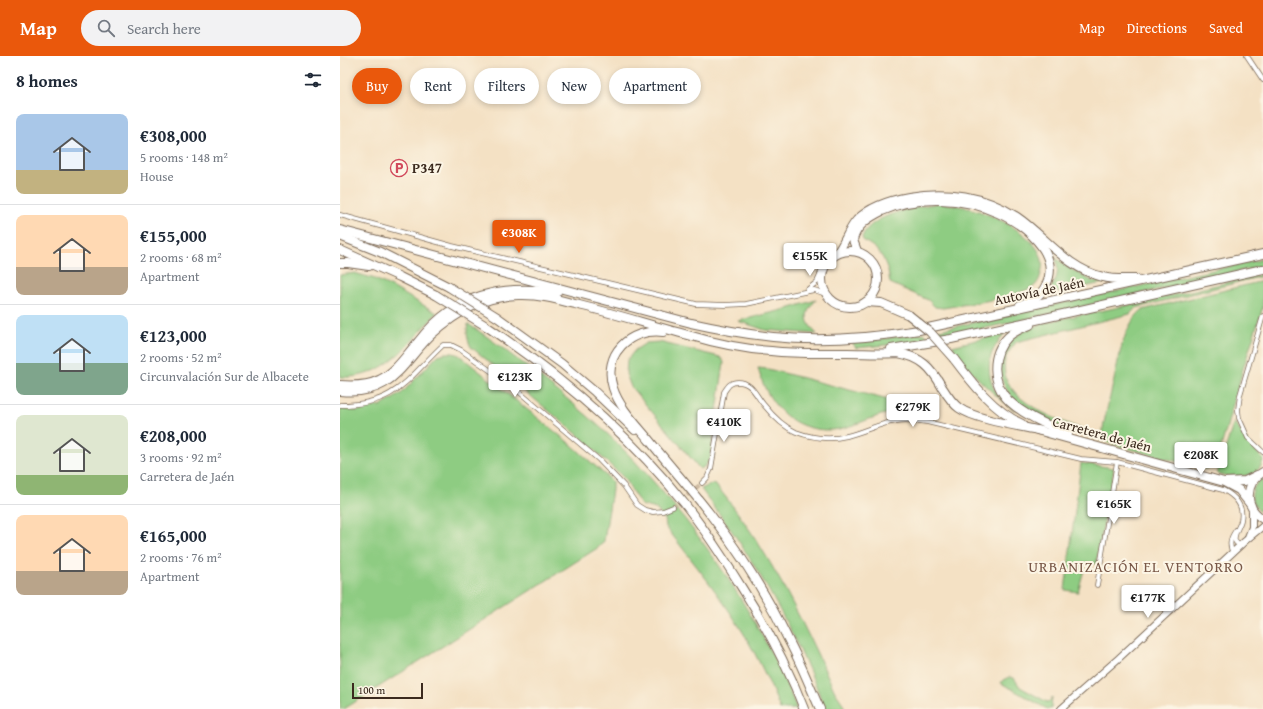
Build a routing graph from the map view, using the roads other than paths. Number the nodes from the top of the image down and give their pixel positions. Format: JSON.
{"nodes":[{"id":1,"x":1247,"y":56,"type":"edge"},
{"id":2,"x":1263,"y":80,"type":"edge"},
{"id":3,"x":340,"y":215,"type":"edge"},
{"id":4,"x":340,"y":230,"type":"edge"},
{"id":5,"x":340,"y":236,"type":"edge"},
{"id":6,"x":340,"y":250,"type":"edge"},
{"id":7,"x":857,"y":251,"type":"junction"},
{"id":8,"x":837,"y":254,"type":"junction"},
{"id":9,"x":1263,"y":254,"type":"edge"},
{"id":10,"x":340,"y":263,"type":"edge"},
{"id":11,"x":1263,"y":269,"type":"edge"},
{"id":12,"x":822,"y":272,"type":"junction"},
{"id":13,"x":1172,"y":273,"type":"junction"},
{"id":14,"x":400,"y":277,"type":"junction"},
{"id":15,"x":805,"y":291,"type":"junction"},
{"id":16,"x":875,"y":292,"type":"junction"},
{"id":17,"x":826,"y":294,"type":"junction"},
{"id":18,"x":585,"y":295,"type":"junction"},
{"id":19,"x":866,"y":302,"type":"junction"},
{"id":20,"x":909,"y":315,"type":"junction"},
{"id":21,"x":987,"y":316,"type":"junction"},
{"id":22,"x":1263,"y":316,"type":"edge"},
{"id":23,"x":1046,"y":317,"type":"junction"},
{"id":24,"x":688,"y":335,"type":"junction"},
{"id":25,"x":846,"y":353,"type":"junction"},
{"id":26,"x":340,"y":385,"type":"edge"},
{"id":27,"x":340,"y":390,"type":"edge"},
{"id":28,"x":340,"y":404,"type":"edge"},
{"id":29,"x":1042,"y":431,"type":"junction"},
{"id":30,"x":1102,"y":448,"type":"junction"},
{"id":31,"x":1263,"y":452,"type":"edge"},
{"id":32,"x":1117,"y":462,"type":"junction"},
{"id":33,"x":1262,"y":472,"type":"edge"},
{"id":34,"x":682,"y":480,"type":"junction"},
{"id":35,"x":1224,"y":482,"type":"junction"},
{"id":36,"x":702,"y":483,"type":"tunnel mouth"},
{"id":37,"x":1251,"y":506,"type":"junction"},
{"id":38,"x":673,"y":507,"type":"tunnel mouth"},
{"id":39,"x":1263,"y":519,"type":"edge"},
{"id":40,"x":1239,"y":526,"type":"junction"},
{"id":41,"x":1263,"y":526,"type":"edge"},
{"id":42,"x":1245,"y":541,"type":"junction"},
{"id":43,"x":1240,"y":546,"type":"junction"},
{"id":44,"x":1233,"y":552,"type":"junction"},
{"id":45,"x":1097,"y":585,"type":"dead end"},
{"id":46,"x":804,"y":709,"type":"edge"},
{"id":47,"x":820,"y":709,"type":"edge"},
{"id":48,"x":1061,"y":709,"type":"edge"}],
"edges":[{"from":1,"to":2,"type":"street"},
{"from":3,"to":15,"type":"street"},
{"from":4,"to":18,"type":"highway"},
{"from":5,"to":34,"type":"highway","bridge":true},
{"from":6,"to":14,"type":"highway"},
{"from":7,"to":8,"type":"highway"},
{"from":7,"to":16,"type":"highway"},
{"from":7,"to":21,"type":"highway"},
{"from":8,"to":12,"type":"highway"},
{"from":8,"to":13,"type":"highway"},
{"from":9,"to":13,"type":"highway","name":"Autovía de Jaén"},
{"from":10,"to":14,"type":"highway"},
{"from":11,"to":23,"type":"highway","name":"Autovía de Jaén"},
{"from":12,"to":15,"type":"street"},
{"from":12,"to":17,"type":"highway"},
{"from":13,"to":21,"type":"highway","name":"Autovía de Jaén"},
{"from":14,"to":46,"type":"highway","bridge":true},
{"from":15,"to":17,"type":"street"},
{"from":16,"to":19,"type":"highway"},
{"from":16,"to":20,"type":"highway"},
{"from":17,"to":19,"type":"highway"},
{"from":18,"to":21,"type":"highway","name":"Autovía de Jaén"},
{"from":18,"to":26,"type":"highway"},
{"from":19,"to":20,"type":"highway"},
{"from":20,"to":29,"type":"highway","bridge":true},
{"from":22,"to":31,"type":"street"},
{"from":23,"to":25,"type":"highway","name":"Autovía de Jaén"},
{"from":23,"to":30,"type":"highway"},
{"from":24,"to":25,"type":"highway"},
{"from":24,"to":27,"type":"highway"},
{"from":24,"to":34,"type":"highway"},
{"from":25,"to":29,"type":"highway"},
{"from":28,"to":38,"type":"street"},
{"from":29,"to":30,"type":"highway","name":"Carretera de Jaén"},
{"from":30,"to":35,"type":"highway","name":"Carretera de Jaén"},
{"from":32,"to":36,"type":"street"},
{"from":32,"to":40,"type":"street"},
{"from":32,"to":45,"type":"street"},
{"from":33,"to":35,"type":"highway","name":"Carretera de Jaén"},
{"from":33,"to":37,"type":"highway"},
{"from":34,"to":47,"type":"highway"},
{"from":35,"to":37,"type":"highway","name":"Carretera de Jaén"},
{"from":37,"to":39,"type":"highway","name":"Carretera de Jaén"},
{"from":37,"to":42,"type":"street"},
{"from":40,"to":43,"type":"street"},
{"from":40,"to":44,"type":"street"},
{"from":41,"to":42,"type":"street"},
{"from":42,"to":43,"type":"street"},
{"from":43,"to":44,"type":"street"},
{"from":44,"to":48,"type":"street"}]}
